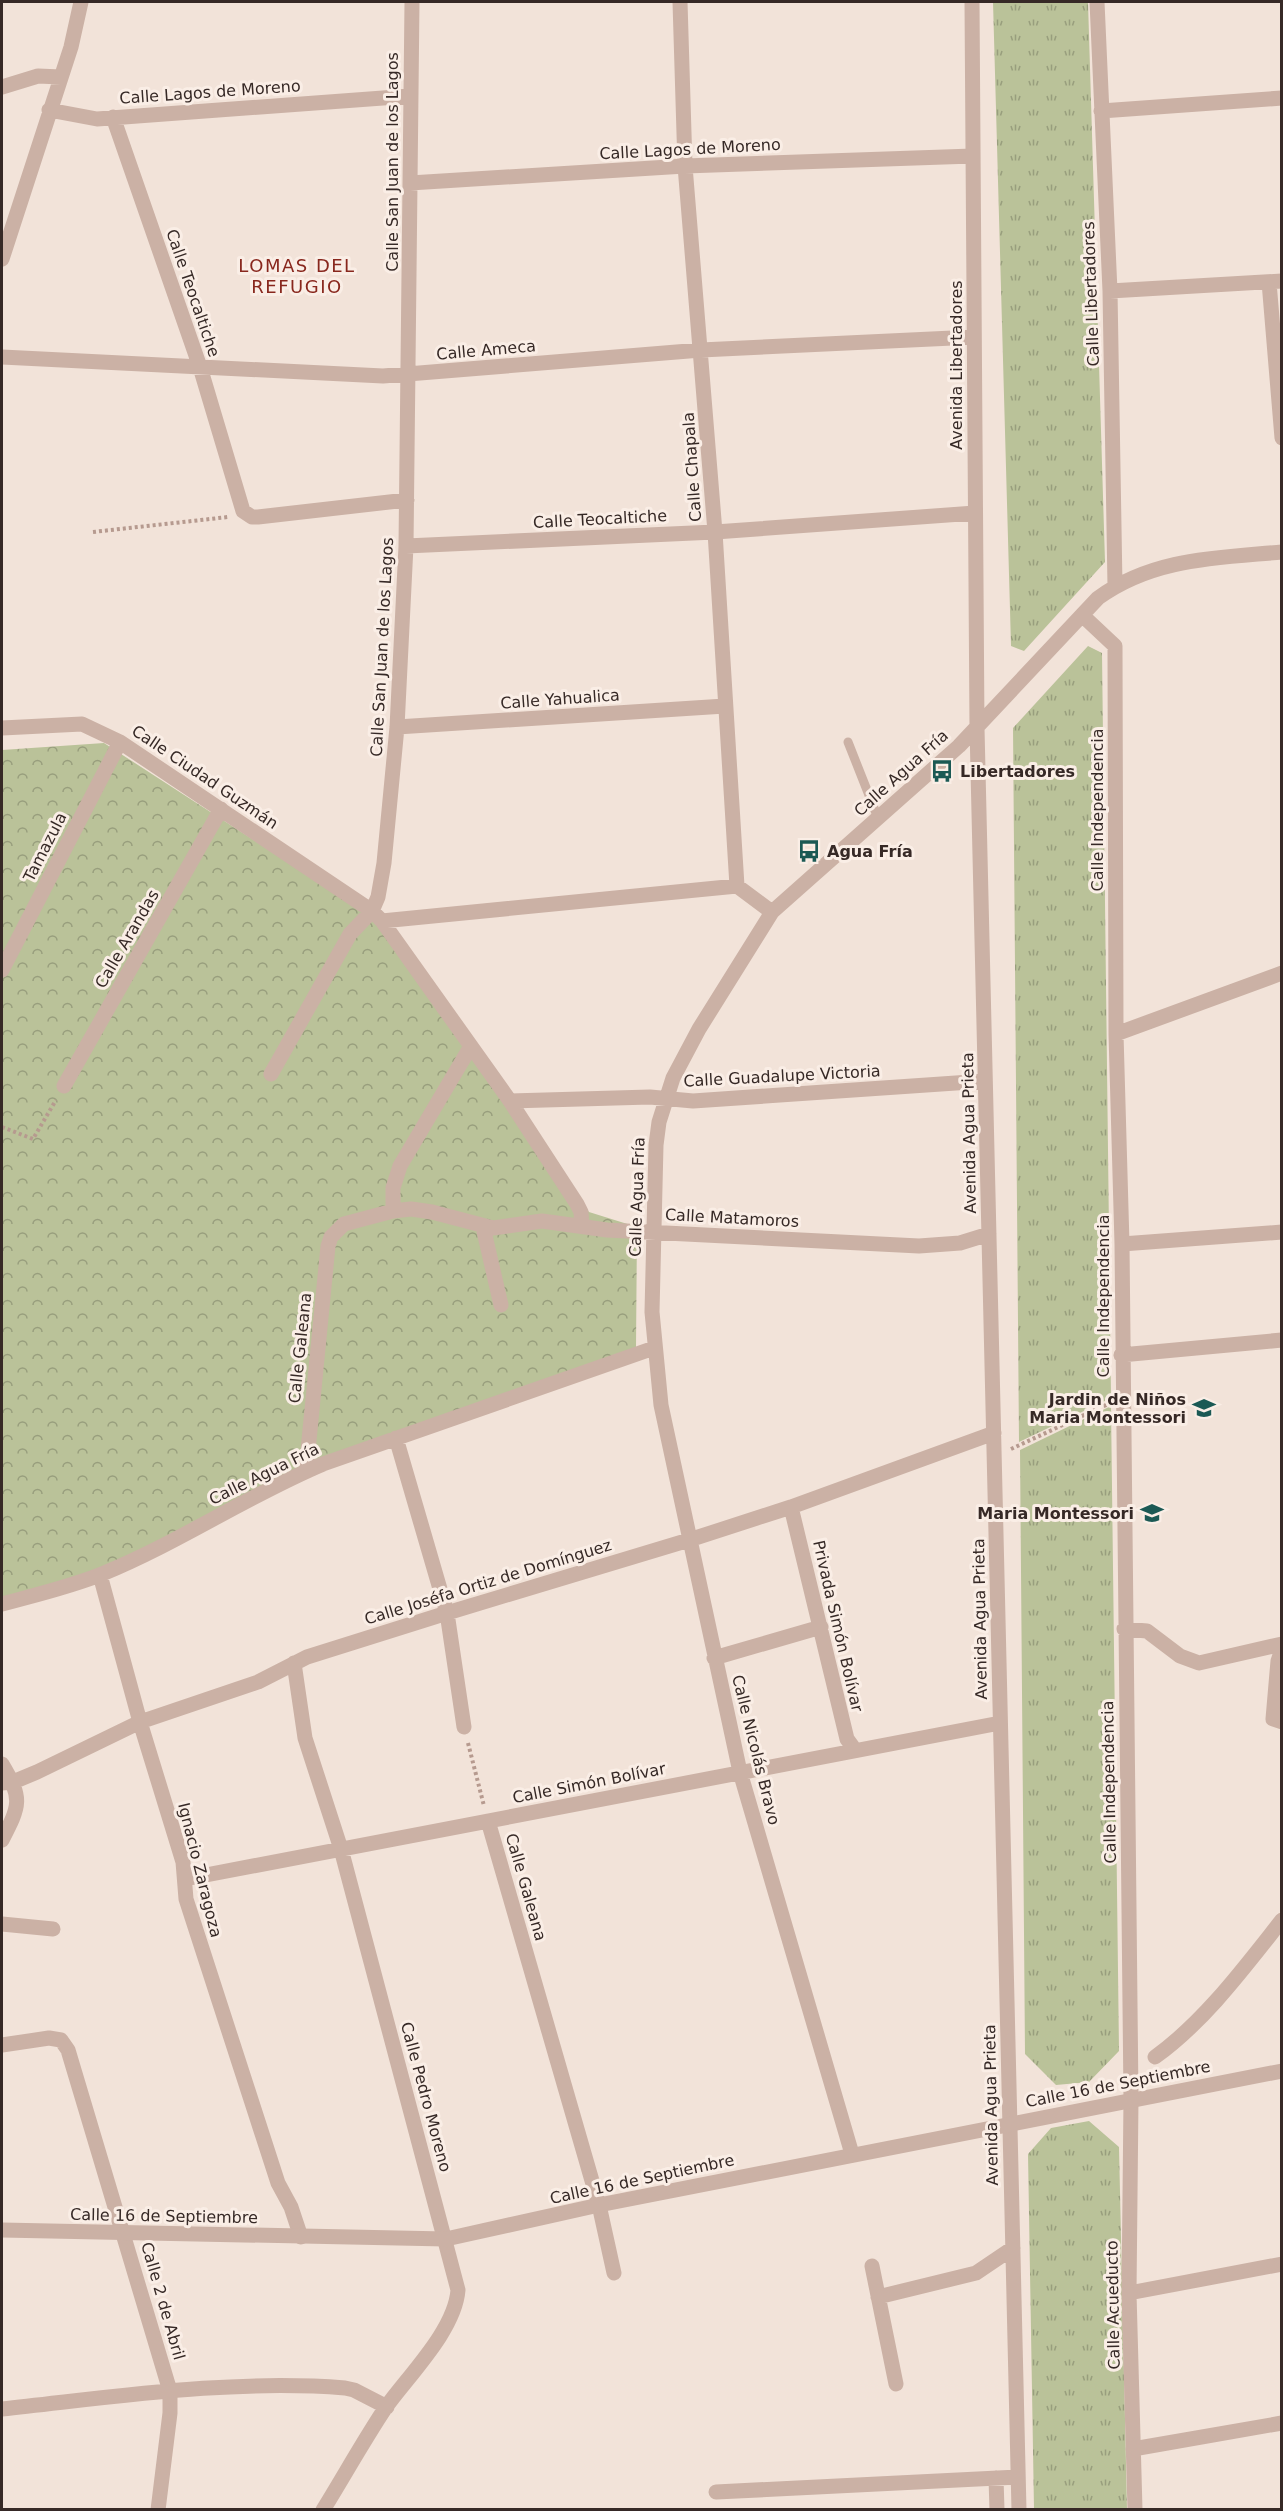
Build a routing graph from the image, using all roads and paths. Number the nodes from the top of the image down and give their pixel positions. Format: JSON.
{"nodes":[{"id":1,"x":81,"y":2,"type":"edge"},
{"id":2,"x":412,"y":2,"type":"edge"},
{"id":3,"x":423,"y":2,"type":"edge"},
{"id":4,"x":680,"y":2,"type":"edge"},
{"id":5,"x":972,"y":2,"type":"edge"},
{"id":6,"x":1097,"y":2,"type":"edge"},
{"id":7,"x":61,"y":77,"type":"junction"},
{"id":8,"x":2,"y":87,"type":"edge"},
{"id":9,"x":410,"y":96,"type":"junction"},
{"id":10,"x":1281,"y":98,"type":"edge"},
{"id":11,"x":49,"y":110,"type":"junction"},
{"id":12,"x":1101,"y":111,"type":"junction"},
{"id":13,"x":113,"y":117,"type":"junction"},
{"id":14,"x":973,"y":156,"type":"junction"},
{"id":15,"x":685,"y":166,"type":"junction"},
{"id":16,"x":410,"y":183,"type":"junction"},
{"id":17,"x":2,"y":259,"type":"edge"},
{"id":18,"x":1275,"y":282,"type":"edge"},
{"id":19,"x":1110,"y":291,"type":"junction"},
{"id":20,"x":974,"y":337,"type":"junction"},
{"id":21,"x":700,"y":350,"type":"junction"},
{"id":22,"x":2,"y":357,"type":"edge"},
{"id":23,"x":200,"y":367,"type":"junction"},
{"id":24,"x":409,"y":375,"type":"junction"},
{"id":25,"x":1281,"y":438,"type":"edge"},
{"id":26,"x":407,"y":500,"type":"junction"},
{"id":27,"x":975,"y":513,"type":"junction"},
{"id":28,"x":247,"y":515,"type":"junction"},
{"id":29,"x":93,"y":532,"type":"dead end"},
{"id":30,"x":715,"y":532,"type":"junction"},
{"id":31,"x":406,"y":546,"type":"junction"},
{"id":32,"x":1281,"y":552,"type":"edge"},
{"id":33,"x":1115,"y":585,"type":"junction"},
{"id":34,"x":1082,"y":615,"type":"junction"},
{"id":35,"x":725,"y":706,"type":"junction"},
{"id":36,"x":397,"y":727,"type":"junction"},
{"id":37,"x":2,"y":728,"type":"edge"},
{"id":38,"x":977,"y":728,"type":"junction"},
{"id":39,"x":120,"y":742,"type":"junction"},
{"id":40,"x":848,"y":742,"type":"dead end"},
{"id":41,"x":221,"y":809,"type":"junction"},
{"id":42,"x":878,"y":818,"type":"junction"},
{"id":43,"x":737,"y":886,"type":"junction"},
{"id":44,"x":772,"y":912,"type":"junction"},
{"id":45,"x":377,"y":916,"type":"junction"},
{"id":46,"x":2,"y":970,"type":"edge"},
{"id":47,"x":1281,"y":973,"type":"edge"},
{"id":48,"x":1116,"y":1034,"type":"junction"},
{"id":49,"x":471,"y":1046,"type":"junction"},
{"id":50,"x":270,"y":1074,"type":"dead end"},
{"id":51,"x":985,"y":1081,"type":"junction"},
{"id":52,"x":64,"y":1086,"type":"joint"},
{"id":53,"x":665,"y":1099,"type":"junction"},
{"id":54,"x":510,"y":1101,"type":"junction"},
{"id":55,"x":2,"y":1127,"type":"edge"},
{"id":56,"x":393,"y":1211,"type":"junction"},
{"id":57,"x":582,"y":1226,"type":"junction"},
{"id":58,"x":483,"y":1227,"type":"junction"},
{"id":59,"x":336,"y":1230,"type":"joint"},
{"id":60,"x":653,"y":1232,"type":"junction"},
{"id":61,"x":1281,"y":1232,"type":"edge"},
{"id":62,"x":989,"y":1234,"type":"junction"},
{"id":63,"x":1122,"y":1244,"type":"junction"},
{"id":64,"x":501,"y":1305,"type":"dead end"},
{"id":65,"x":1281,"y":1340,"type":"edge"},
{"id":66,"x":654,"y":1348,"type":"junction"},
{"id":67,"x":1121,"y":1355,"type":"junction"},
{"id":68,"x":1122,"y":1398,"type":"junction"},
{"id":69,"x":994,"y":1433,"type":"junction"},
{"id":70,"x":396,"y":1438,"type":"junction"},
{"id":71,"x":994,"y":1457,"type":"junction"},
{"id":72,"x":306,"y":1471,"type":"junction"},
{"id":73,"x":791,"y":1507,"type":"junction"},
{"id":74,"x":689,"y":1540,"type":"junction"},
{"id":75,"x":100,"y":1575,"type":"junction"},
{"id":76,"x":2,"y":1604,"type":"edge"},
{"id":77,"x":447,"y":1612,"type":"junction"},
{"id":78,"x":821,"y":1628,"type":"junction"},
{"id":79,"x":1124,"y":1629,"type":"junction"},
{"id":80,"x":1281,"y":1644,"type":"edge"},
{"id":81,"x":1281,"y":1649,"type":"edge"},
{"id":82,"x":714,"y":1658,"type":"junction"},
{"id":83,"x":294,"y":1663,"type":"junction"},
{"id":84,"x":140,"y":1722,"type":"junction"},
{"id":85,"x":1281,"y":1722,"type":"edge"},
{"id":86,"x":1000,"y":1723,"type":"junction"},
{"id":87,"x":464,"y":1726,"type":"joint"},
{"id":88,"x":855,"y":1750,"type":"junction"},
{"id":89,"x":2,"y":1764,"type":"edge"},
{"id":90,"x":740,"y":1772,"type":"junction"},
{"id":91,"x":7,"y":1783,"type":"edge"},
{"id":92,"x":488,"y":1821,"type":"junction"},
{"id":93,"x":2,"y":1840,"type":"edge"},
{"id":94,"x":341,"y":1849,"type":"junction"},
{"id":95,"x":184,"y":1879,"type":"junction"},
{"id":96,"x":1281,"y":1920,"type":"edge"},
{"id":97,"x":2,"y":1924,"type":"edge"},
{"id":98,"x":53,"y":1929,"type":"dead end"},
{"id":99,"x":2,"y":2045,"type":"edge"},
{"id":100,"x":1155,"y":2057,"type":"dead end"},
{"id":101,"x":1281,"y":2071,"type":"edge"},
{"id":102,"x":1131,"y":2099,"type":"junction"},
{"id":103,"x":1010,"y":2123,"type":"junction"},
{"id":104,"x":852,"y":2154,"type":"junction"},
{"id":105,"x":599,"y":2205,"type":"junction"},
{"id":106,"x":2,"y":2230,"type":"edge"},
{"id":107,"x":124,"y":2233,"type":"junction"},
{"id":108,"x":301,"y":2237,"type":"junction"},
{"id":109,"x":446,"y":2239,"type":"junction"},
{"id":110,"x":1013,"y":2248,"type":"junction"},
{"id":111,"x":1281,"y":2264,"type":"edge"},
{"id":112,"x":872,"y":2266,"type":"dead end"},
{"id":113,"x":614,"y":2273,"type":"dead end"},
{"id":114,"x":1130,"y":2294,"type":"junction"},
{"id":115,"x":878,"y":2297,"type":"junction"},
{"id":116,"x":896,"y":2384,"type":"dead end"},
{"id":117,"x":170,"y":2391,"type":"junction"},
{"id":118,"x":387,"y":2407,"type":"junction"},
{"id":119,"x":2,"y":2409,"type":"edge"},
{"id":120,"x":1281,"y":2423,"type":"edge"},
{"id":121,"x":1133,"y":2449,"type":"junction"},
{"id":122,"x":1018,"y":2477,"type":"junction"},
{"id":123,"x":996,"y":2478,"type":"junction"},
{"id":124,"x":716,"y":2492,"type":"dead end"},
{"id":125,"x":158,"y":2510,"type":"edge"},
{"id":126,"x":323,"y":2510,"type":"edge"},
{"id":127,"x":997,"y":2510,"type":"edge"},
{"id":128,"x":1019,"y":2510,"type":"edge"},
{"id":129,"x":1135,"y":2510,"type":"edge"}],
"edges":[{"from":1,"to":7,"type":"street"},
{"from":2,"to":3,"type":"street"},
{"from":2,"to":9,"type":"street","name":"Calle San Juan de los Lagos"},
{"from":4,"to":15,"type":"street","name":"Calle Chapala"},
{"from":5,"to":14,"type":"street","name":"Avenida Libertadores"},
{"from":6,"to":12,"type":"street","name":"Calle Libertadores"},
{"from":7,"to":8,"type":"street"},
{"from":7,"to":11,"type":"street"},
{"from":9,"to":13,"type":"street","name":"Calle Lagos de Moreno"},
{"from":9,"to":16,"type":"street","name":"Calle San Juan de los Lagos"},
{"from":10,"to":12,"type":"street"},
{"from":11,"to":13,"type":"street","name":"Calle Lagos de Moreno"},
{"from":11,"to":17,"type":"street"},
{"from":12,"to":19,"type":"street","name":"Calle Libertadores"},
{"from":13,"to":23,"type":"street","name":"Calle Teocaltiche"},
{"from":14,"to":15,"type":"street","name":"Calle Lagos de Moreno"},
{"from":14,"to":20,"type":"street","name":"Avenida Libertadores"},
{"from":15,"to":16,"type":"street","name":"Calle Lagos de Moreno"},
{"from":15,"to":21,"type":"street","name":"Calle Chapala"},
{"from":16,"to":24,"type":"street","name":"Calle San Juan de los Lagos"},
{"from":18,"to":19,"type":"street"},
{"from":18,"to":25,"type":"street"},
{"from":19,"to":33,"type":"street","name":"Calle Libertadores"},
{"from":20,"to":21,"type":"street","name":"Calle Ameca"},
{"from":20,"to":27,"type":"street","name":"Avenida Libertadores"},
{"from":21,"to":24,"type":"street","name":"Calle Ameca"},
{"from":21,"to":30,"type":"street","name":"Calle Chapala"},
{"from":22,"to":23,"type":"street","name":"Calle Ameca"},
{"from":23,"to":24,"type":"street","name":"Calle Ameca"},
{"from":23,"to":28,"type":"street","name":"Calle Teocaltiche"},
{"from":24,"to":26,"type":"street","name":"Calle San Juan de los Lagos"},
{"from":26,"to":28,"type":"street"},
{"from":26,"to":31,"type":"street","name":"Calle San Juan de los Lagos"},
{"from":27,"to":30,"type":"street","name":"Calle Teocaltiche"},
{"from":27,"to":38,"type":"street","name":"Avenida Libertadores"},
{"from":28,"to":29,"type":"path"},
{"from":30,"to":31,"type":"street","name":"Calle Teocaltiche"},
{"from":30,"to":35,"type":"street","name":"Calle Chapala"},
{"from":31,"to":36,"type":"street","name":"Calle San Juan de los Lagos"},
{"from":32,"to":33,"type":"street","name":"Calle Agua Fría"},
{"from":33,"to":34,"type":"street","name":"Calle Agua Fría"},
{"from":34,"to":38,"type":"street","name":"Calle Agua Fría"},
{"from":34,"to":48,"type":"street","name":"Calle Independencia"},
{"from":35,"to":36,"type":"street","name":"Calle Yahualica"},
{"from":35,"to":43,"type":"street","name":"Calle Chapala"},
{"from":36,"to":45,"type":"street","name":"Calle San Juan de los Lagos"},
{"from":37,"to":39,"type":"street","name":"Calle Ciudad Guzmán"},
{"from":38,"to":42,"type":"street","name":"Calle Agua Fría"},
{"from":38,"to":51,"type":"street","name":"Avenida Agua Prieta"},
{"from":39,"to":41,"type":"street","name":"Calle Ciudad Guzmán"},
{"from":39,"to":46,"type":"street","name":"Tamazula"},
{"from":40,"to":42,"type":"lane"},
{"from":41,"to":45,"type":"street","name":"Calle Ciudad Guzmán"},
{"from":41,"to":52,"type":"street","name":"Calle Arandas"},
{"from":42,"to":44,"type":"street","name":"Calle Agua Fría"},
{"from":43,"to":44,"type":"street"},
{"from":43,"to":45,"type":"street"},
{"from":44,"to":53,"type":"street","name":"Calle Agua Fría"},
{"from":45,"to":49,"type":"street"},
{"from":45,"to":50,"type":"street"},
{"from":47,"to":48,"type":"street"},
{"from":48,"to":63,"type":"street","name":"Calle Independencia"},
{"from":49,"to":54,"type":"street"},
{"from":49,"to":56,"type":"street"},
{"from":51,"to":53,"type":"street","name":"Calle Guadalupe Victoria"},
{"from":51,"to":62,"type":"street","name":"Avenida Agua Prieta"},
{"from":52,"to":55,"type":"path"},
{"from":53,"to":54,"type":"street","name":"Calle Guadalupe Victoria"},
{"from":53,"to":60,"type":"street","name":"Calle Agua Fría"},
{"from":54,"to":57,"type":"street"},
{"from":56,"to":58,"type":"street","name":"Calle Matamoros"},
{"from":56,"to":59,"type":"street","name":"Calle Matamoros"},
{"from":57,"to":58,"type":"street","name":"Calle Matamoros"},
{"from":57,"to":60,"type":"street","name":"Calle Matamoros"},
{"from":58,"to":64,"type":"street"},
{"from":59,"to":72,"type":"street","name":"Calle Galeana"},
{"from":60,"to":62,"type":"street","name":"Calle Matamoros"},
{"from":60,"to":66,"type":"street","name":"Calle Agua Fría"},
{"from":61,"to":63,"type":"street"},
{"from":62,"to":69,"type":"street","name":"Avenida Agua Prieta"},
{"from":63,"to":67,"type":"street","name":"Calle Independencia"},
{"from":65,"to":67,"type":"street"},
{"from":66,"to":70,"type":"street","name":"Calle Agua Fría"},
{"from":66,"to":74,"type":"street","name":"Calle Nicolás Bravo"},
{"from":67,"to":68,"type":"street","name":"Calle Independencia"},
{"from":68,"to":71,"type":"path"},
{"from":68,"to":79,"type":"street","name":"Calle Independencia"},
{"from":69,"to":71,"type":"street","name":"Avenida Agua Prieta"},
{"from":69,"to":73,"type":"street","name":"Calle Joséfa Ortiz de Domínguez"},
{"from":70,"to":72,"type":"street","name":"Calle Agua Fría"},
{"from":70,"to":77,"type":"street"},
{"from":71,"to":86,"type":"street","name":"Avenida Agua Prieta"},
{"from":72,"to":75,"type":"street","name":"Calle Agua Fría"},
{"from":73,"to":74,"type":"street","name":"Calle Joséfa Ortiz de Domínguez"},
{"from":73,"to":78,"type":"street","name":"Privada Simón Bolívar"},
{"from":74,"to":77,"type":"street","name":"Calle Joséfa Ortiz de Domínguez"},
{"from":74,"to":82,"type":"street","name":"Calle Nicolás Bravo"},
{"from":75,"to":76,"type":"street","name":"Calle Agua Fría"},
{"from":75,"to":84,"type":"street","name":"Ignacio Zaragoza"},
{"from":77,"to":83,"type":"street","name":"Calle Joséfa Ortiz de Domínguez"},
{"from":77,"to":87,"type":"street"},
{"from":78,"to":82,"type":"street"},
{"from":78,"to":88,"type":"street","name":"Privada Simón Bolívar"},
{"from":79,"to":80,"type":"street"},
{"from":79,"to":102,"type":"street","name":"Calle Independencia"},
{"from":81,"to":85,"type":"street"},
{"from":82,"to":90,"type":"street","name":"Calle Nicolás Bravo"},
{"from":83,"to":84,"type":"street","name":"Calle Joséfa Ortiz de Domínguez"},
{"from":83,"to":94,"type":"street","name":"Calle Pedro Moreno"},
{"from":84,"to":91,"type":"street","name":"Calle Joséfa Ortiz de Domínguez"},
{"from":84,"to":95,"type":"street","name":"Ignacio Zaragoza"},
{"from":86,"to":88,"type":"street","name":"Calle Simón Bolívar"},
{"from":86,"to":103,"type":"street","name":"Avenida Agua Prieta"},
{"from":87,"to":92,"type":"path","name":"Calle Galeana"},
{"from":88,"to":90,"type":"street","name":"Calle Simón Bolívar"},
{"from":89,"to":91,"type":"street"},
{"from":90,"to":92,"type":"street","name":"Calle Simón Bolívar"},
{"from":90,"to":104,"type":"street","name":"Calle Nicolás Bravo"},
{"from":91,"to":93,"type":"street"},
{"from":92,"to":94,"type":"street","name":"Calle Simón Bolívar"},
{"from":92,"to":105,"type":"street","name":"Calle Galeana"},
{"from":94,"to":95,"type":"street","name":"Calle Simón Bolívar"},
{"from":94,"to":109,"type":"street","name":"Calle Pedro Moreno"},
{"from":95,"to":108,"type":"street","name":"Ignacio Zaragoza"},
{"from":96,"to":100,"type":"street"},
{"from":97,"to":98,"type":"street"},
{"from":99,"to":107,"type":"street","name":"Calle 2 de Abril"},
{"from":101,"to":102,"type":"street","name":"Calle 16 de Septiembre"},
{"from":102,"to":103,"type":"street","name":"Calle 16 de Septiembre"},
{"from":102,"to":114,"type":"street","name":"Calle Acueducto"},
{"from":103,"to":104,"type":"street","name":"Calle 16 de Septiembre"},
{"from":103,"to":110,"type":"street","name":"Avenida Agua Prieta"},
{"from":104,"to":105,"type":"street","name":"Calle 16 de Septiembre"},
{"from":105,"to":109,"type":"street","name":"Calle 16 de Septiembre"},
{"from":105,"to":113,"type":"street","name":"Calle Galeana"},
{"from":106,"to":107,"type":"street","name":"Calle 16 de Septiembre"},
{"from":107,"to":108,"type":"street","name":"Calle 16 de Septiembre"},
{"from":107,"to":117,"type":"street","name":"Calle 2 de Abril"},
{"from":108,"to":109,"type":"street","name":"Calle 16 de Septiembre"},
{"from":109,"to":118,"type":"street","name":"Calle Pedro Moreno"},
{"from":110,"to":115,"type":"street"},
{"from":110,"to":122,"type":"street","name":"Avenida Agua Prieta"},
{"from":111,"to":114,"type":"street"},
{"from":112,"to":115,"type":"street"},
{"from":114,"to":121,"type":"street","name":"Calle Acueducto"},
{"from":115,"to":116,"type":"street"},
{"from":117,"to":118,"type":"street"},
{"from":117,"to":119,"type":"street"},
{"from":117,"to":125,"type":"street","name":"Calle 2 de Abril"},
{"from":118,"to":126,"type":"street","name":"Calle Pedro Moreno"},
{"from":120,"to":121,"type":"street"},
{"from":121,"to":129,"type":"street","name":"Calle Acueducto"},
{"from":122,"to":123,"type":"street"},
{"from":122,"to":128,"type":"street","name":"Avenida Agua Prieta"},
{"from":123,"to":124,"type":"street"},
{"from":123,"to":127,"type":"street"}]}
